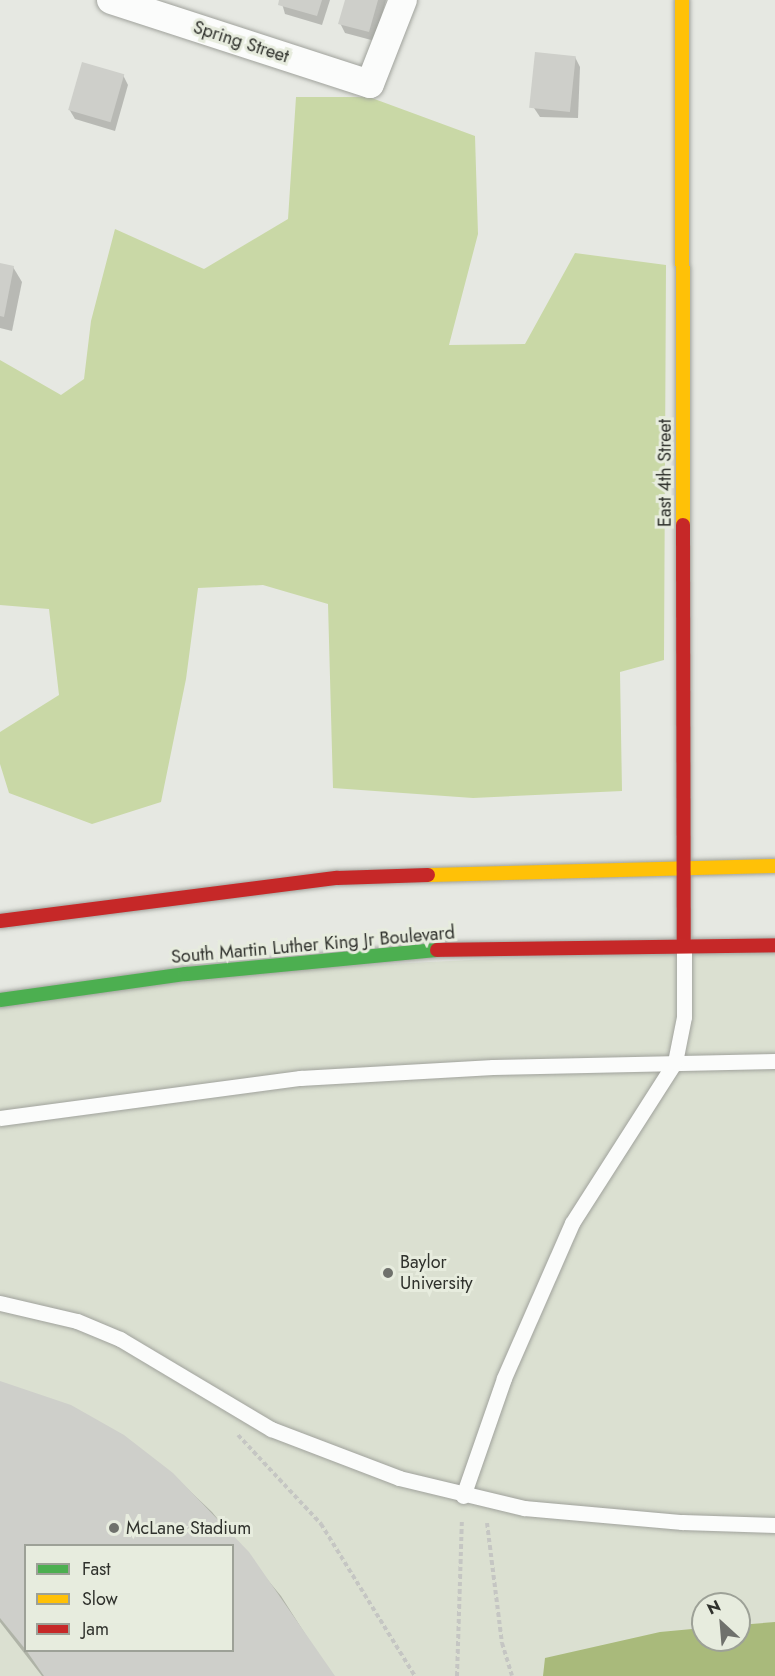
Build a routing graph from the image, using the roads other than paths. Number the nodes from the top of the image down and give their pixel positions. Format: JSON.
{"nodes":[{"id":1,"x":111,"y":0,"type":"edge"},
{"id":2,"x":403,"y":0,"type":"edge"},
{"id":3,"x":682,"y":0,"type":"edge"},
{"id":4,"x":775,"y":866,"type":"edge"},
{"id":5,"x":684,"y":867,"type":"junction"},
{"id":6,"x":0,"y":921,"type":"edge"},
{"id":7,"x":684,"y":945,"type":"junction"},
{"id":8,"x":775,"y":945,"type":"edge"},
{"id":9,"x":0,"y":1000,"type":"edge"},
{"id":10,"x":775,"y":1061,"type":"edge"},
{"id":11,"x":675,"y":1062,"type":"junction"},
{"id":12,"x":0,"y":1118,"type":"edge"},
{"id":13,"x":0,"y":1303,"type":"edge"},
{"id":14,"x":463,"y":1496,"type":"junction"},
{"id":15,"x":775,"y":1525,"type":"edge"}],
"edges":[{"from":1,"to":2,"type":"street","name":"Spring Street"},
{"from":3,"to":5,"type":"main road","name":"East 4th Street"},
{"from":4,"to":5,"type":"main road"},
{"from":5,"to":6,"type":"main road"},
{"from":5,"to":7,"type":"main road","name":"East 4th Street"},
{"from":7,"to":8,"type":"main road","name":"South Martin Luther King Jr Boulevard"},
{"from":7,"to":9,"type":"main road","name":"South Martin Luther King Jr Boulevard"},
{"from":7,"to":11,"type":"lane"},
{"from":10,"to":11,"type":"lane"},
{"from":11,"to":12,"type":"lane"},
{"from":11,"to":14,"type":"lane"},
{"from":13,"to":14,"type":"lane"},
{"from":14,"to":15,"type":"lane"}]}
